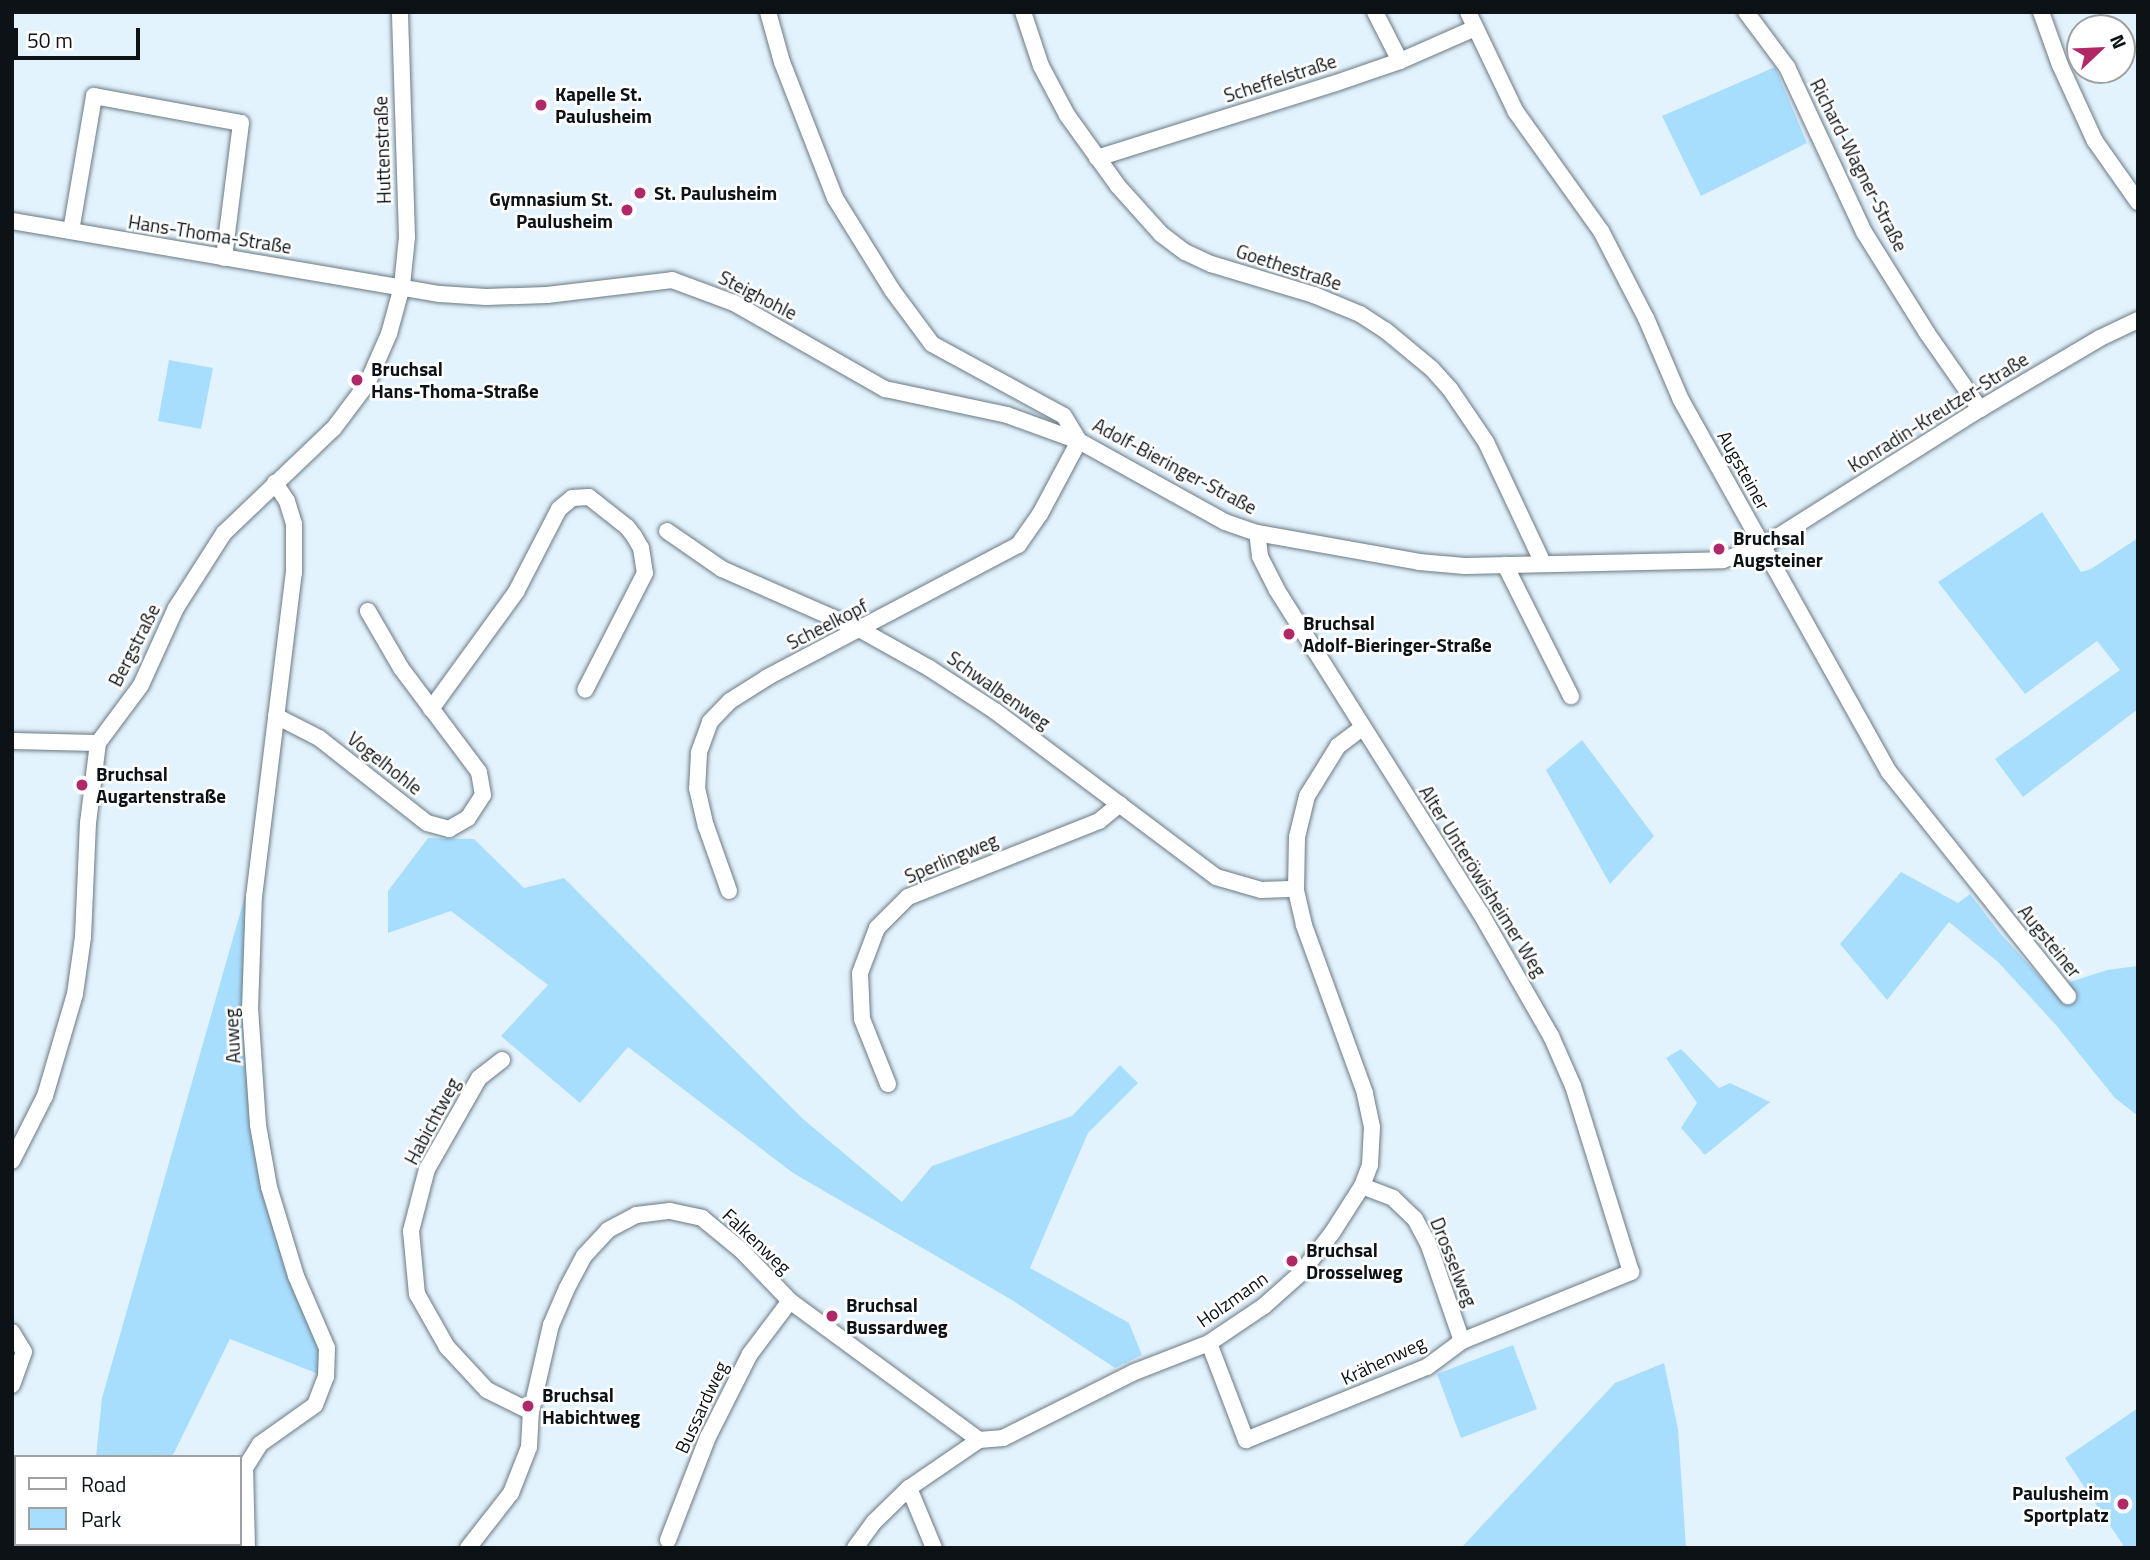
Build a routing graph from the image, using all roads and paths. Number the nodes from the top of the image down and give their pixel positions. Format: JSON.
{"nodes":[{"id":1,"x":400,"y":12,"type":"edge"},
{"id":2,"x":768,"y":12,"type":"edge"},
{"id":3,"x":1023,"y":12,"type":"edge"},
{"id":4,"x":1375,"y":12,"type":"edge"},
{"id":5,"x":1468,"y":12,"type":"edge"},
{"id":6,"x":1746,"y":12,"type":"edge"},
{"id":7,"x":2040,"y":12,"type":"edge"},
{"id":8,"x":1473,"y":29,"type":"junction"},
{"id":9,"x":1400,"y":61,"type":"junction"},
{"id":10,"x":1097,"y":158,"type":"junction"},
{"id":11,"x":2138,"y":202,"type":"edge"},
{"id":12,"x":12,"y":221,"type":"edge"},
{"id":13,"x":71,"y":231,"type":"junction"},
{"id":14,"x":224,"y":258,"type":"junction"},
{"id":15,"x":402,"y":286,"type":"junction"},
{"id":16,"x":2138,"y":320,"type":"edge"},
{"id":17,"x":1980,"y":409,"type":"junction"},
{"id":18,"x":1079,"y":441,"type":"junction"},
{"id":19,"x":275,"y":483,"type":"junction"},
{"id":20,"x":667,"y":531,"type":"dead end"},
{"id":21,"x":1257,"y":533,"type":"junction"},
{"id":22,"x":1763,"y":545,"type":"junction"},
{"id":23,"x":1543,"y":563,"type":"junction"},
{"id":24,"x":1505,"y":565,"type":"junction"},
{"id":25,"x":368,"y":611,"type":"dead end"},
{"id":26,"x":861,"y":630,"type":"junction"},
{"id":27,"x":585,"y":690,"type":"dead end"},
{"id":28,"x":1571,"y":696,"type":"dead end"},
{"id":29,"x":431,"y":709,"type":"junction"},
{"id":30,"x":276,"y":716,"type":"junction"},
{"id":31,"x":1362,"y":728,"type":"junction"},
{"id":32,"x":12,"y":741,"type":"edge"},
{"id":33,"x":98,"y":743,"type":"junction"},
{"id":34,"x":1120,"y":804,"type":"junction"},
{"id":35,"x":1296,"y":889,"type":"junction"},
{"id":36,"x":729,"y":891,"type":"dead end"},
{"id":37,"x":2067,"y":996,"type":"dead end"},
{"id":38,"x":502,"y":1060,"type":"dead end"},
{"id":39,"x":888,"y":1084,"type":"dead end"},
{"id":40,"x":12,"y":1161,"type":"edge"},
{"id":41,"x":1362,"y":1186,"type":"junction"},
{"id":42,"x":1631,"y":1272,"type":"joint"},
{"id":43,"x":790,"y":1301,"type":"junction"},
{"id":44,"x":12,"y":1332,"type":"edge"},
{"id":45,"x":1462,"y":1341,"type":"junction"},
{"id":46,"x":1209,"y":1343,"type":"junction"},
{"id":47,"x":12,"y":1385,"type":"edge"},
{"id":48,"x":531,"y":1412,"type":"junction"},
{"id":49,"x":979,"y":1440,"type":"junction"},
{"id":50,"x":909,"y":1488,"type":"junction"},
{"id":51,"x":668,"y":1540,"type":"dead end"},
{"id":52,"x":247,"y":1548,"type":"edge"},
{"id":53,"x":468,"y":1548,"type":"edge"},
{"id":54,"x":855,"y":1548,"type":"edge"},
{"id":55,"x":934,"y":1548,"type":"edge"}],
"edges":[{"from":1,"to":15,"type":"street","name":"Huttenstraße"},
{"from":2,"to":18,"type":"street","name":"Adolf-Bieringer-Straße"},
{"from":3,"to":10,"type":"street","name":"Goethestraße"},
{"from":4,"to":9,"type":"street"},
{"from":5,"to":8,"type":"street","name":"Augsteiner"},
{"from":6,"to":17,"type":"street","name":"Richard-Wagner-Straße"},
{"from":7,"to":11,"type":"street"},
{"from":8,"to":9,"type":"street","name":"Scheffelstraße"},
{"from":8,"to":22,"type":"street","name":"Augsteiner"},
{"from":9,"to":10,"type":"street","name":"Scheffelstraße"},
{"from":10,"to":23,"type":"street","name":"Goethestraße"},
{"from":12,"to":13,"type":"street","name":"Hans-Thoma-Straße"},
{"from":13,"to":14,"type":"street","name":"Hans-Thoma-Straße"},
{"from":13,"to":14,"type":"street"},
{"from":14,"to":15,"type":"street","name":"Hans-Thoma-Straße"},
{"from":15,"to":18,"type":"street","name":"Steighohle"},
{"from":15,"to":19,"type":"street","name":"Bergstraße"},
{"from":16,"to":17,"type":"street","name":"Konradin-Kreutzer-Straße"},
{"from":17,"to":22,"type":"street","name":"Konradin-Kreutzer-Straße"},
{"from":18,"to":21,"type":"street","name":"Adolf-Bieringer-Straße"},
{"from":18,"to":26,"type":"street","name":"Scheelkopf"},
{"from":19,"to":30,"type":"street","name":"Auweg"},
{"from":19,"to":33,"type":"street","name":"Bergstraße"},
{"from":20,"to":26,"type":"street","name":"Schwalbenweg"},
{"from":21,"to":24,"type":"street","name":"Adolf-Bieringer-Straße"},
{"from":21,"to":31,"type":"street","name":"Alter Unteröwisheimer Weg"},
{"from":22,"to":23,"type":"street","name":"Adolf-Bieringer-Straße"},
{"from":22,"to":37,"type":"street","name":"Augsteiner"},
{"from":23,"to":24,"type":"street","name":"Adolf-Bieringer-Straße"},
{"from":24,"to":28,"type":"street"},
{"from":25,"to":29,"type":"street"},
{"from":26,"to":34,"type":"street","name":"Schwalbenweg"},
{"from":26,"to":36,"type":"street","name":"Scheelkopf"},
{"from":27,"to":29,"type":"street"},
{"from":29,"to":30,"type":"street","name":"Vogelhohle"},
{"from":30,"to":52,"type":"street","name":"Auweg"},
{"from":31,"to":35,"type":"street","name":"Holzmann"},
{"from":31,"to":42,"type":"street","name":"Alter Unteröwisheimer Weg"},
{"from":32,"to":33,"type":"street"},
{"from":33,"to":40,"type":"street","name":"Bergstraße"},
{"from":34,"to":35,"type":"street","name":"Schwalbenweg"},
{"from":34,"to":39,"type":"street","name":"Sperlingweg"},
{"from":35,"to":41,"type":"street","name":"Holzmann"},
{"from":38,"to":48,"type":"street","name":"Habichtweg"},
{"from":41,"to":45,"type":"street","name":"Drosselweg"},
{"from":41,"to":46,"type":"street","name":"Holzmann"},
{"from":42,"to":45,"type":"street","name":"Krähenweg"},
{"from":43,"to":48,"type":"street","name":"Falkenweg"},
{"from":43,"to":49,"type":"street","name":"Falkenweg"},
{"from":43,"to":51,"type":"street","name":"Bussardweg"},
{"from":44,"to":47,"type":"street"},
{"from":45,"to":46,"type":"street","name":"Krähenweg"},
{"from":46,"to":49,"type":"street","name":"Holzmann"},
{"from":48,"to":53,"type":"street","name":"Falkenweg"},
{"from":49,"to":50,"type":"street","name":"Holzmann"},
{"from":50,"to":54,"type":"street","name":"Holzmann"},
{"from":50,"to":55,"type":"street"}]}
